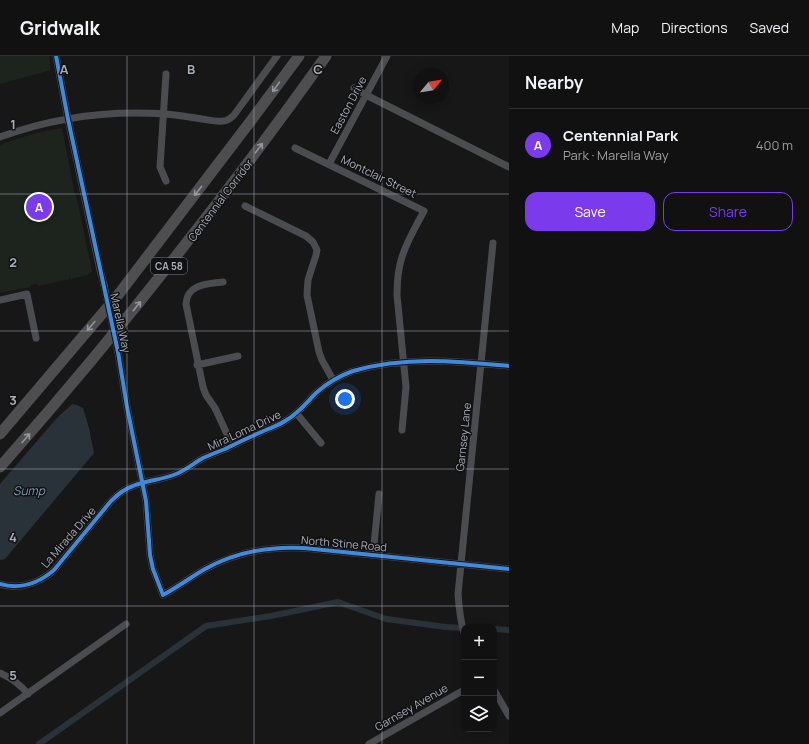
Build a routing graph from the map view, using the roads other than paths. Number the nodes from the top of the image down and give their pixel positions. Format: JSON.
{"nodes":[{"id":1,"x":56,"y":56,"type":"edge"},
{"id":2,"x":277,"y":56,"type":"edge"},
{"id":3,"x":299,"y":56,"type":"edge"},
{"id":4,"x":326,"y":56,"type":"edge"},
{"id":5,"x":387,"y":56,"type":"edge"},
{"id":6,"x":166,"y":74,"type":"dead end"},
{"id":7,"x":354,"y":88,"type":"dead end"},
{"id":8,"x":366,"y":94,"type":"junction"},
{"id":9,"x":163,"y":114,"type":"junction"},
{"id":10,"x":68,"y":119,"type":"junction"},
{"id":11,"x":0,"y":137,"type":"edge"},
{"id":12,"x":294,"y":148,"type":"dead end"},
{"id":13,"x":329,"y":164,"type":"junction"},
{"id":14,"x":509,"y":167,"type":"edge"},
{"id":15,"x":166,"y":181,"type":"dead end"},
{"id":16,"x":245,"y":206,"type":"dead end"},
{"id":17,"x":493,"y":243,"type":"dead end"},
{"id":18,"x":223,"y":282,"type":"dead end"},
{"id":19,"x":0,"y":300,"type":"edge"},
{"id":20,"x":36,"y":338,"type":"dead end"},
{"id":21,"x":238,"y":356,"type":"dead end"},
{"id":22,"x":404,"y":362,"type":"junction"},
{"id":23,"x":481,"y":363,"type":"junction"},
{"id":24,"x":197,"y":365,"type":"junction"},
{"id":25,"x":509,"y":366,"type":"edge"},
{"id":26,"x":334,"y":380,"type":"junction"},
{"id":27,"x":297,"y":414,"type":"junction"},
{"id":28,"x":402,"y":430,"type":"dead end"},
{"id":29,"x":0,"y":434,"type":"edge"},
{"id":30,"x":322,"y":443,"type":"dead end"},
{"id":31,"x":232,"y":446,"type":"junction"},
{"id":32,"x":0,"y":467,"type":"edge"},
{"id":33,"x":142,"y":483,"type":"junction"},
{"id":34,"x":379,"y":494,"type":"dead end"},
{"id":35,"x":373,"y":555,"type":"junction"},
{"id":36,"x":461,"y":564,"type":"junction"},
{"id":37,"x":509,"y":569,"type":"edge"},
{"id":38,"x":0,"y":584,"type":"edge"},
{"id":39,"x":163,"y":595,"type":"joint"},
{"id":40,"x":126,"y":624,"type":"dead end"},
{"id":41,"x":462,"y":624,"type":"edge"},
{"id":42,"x":0,"y":673,"type":"edge"},
{"id":43,"x":461,"y":692,"type":"edge"},
{"id":44,"x":28,"y":694,"type":"junction"},
{"id":45,"x":497,"y":695,"type":"edge"},
{"id":46,"x":0,"y":713,"type":"edge"},
{"id":47,"x":509,"y":716,"type":"edge"},
{"id":48,"x":369,"y":744,"type":"edge"}],
"edges":[{"from":1,"to":10,"type":"street","name":"Marella Way"},
{"from":2,"to":9,"type":"street"},
{"from":3,"to":29,"type":"highway","name":"Centennial Corridor","number":"CA 58","one_way":true},
{"from":32,"to":4,"type":"highway","name":"Centennial Corridor","number":"CA 58","one_way":true},
{"from":5,"to":8,"type":"street","name":"Easton Drive"},
{"from":6,"to":9,"type":"street"},
{"from":7,"to":8,"type":"street"},
{"from":8,"to":13,"type":"street","name":"Easton Drive"},
{"from":8,"to":14,"type":"street"},
{"from":9,"to":10,"type":"street"},
{"from":9,"to":15,"type":"street"},
{"from":10,"to":11,"type":"street"},
{"from":10,"to":33,"type":"street","name":"Marella Way","bridge":true},
{"from":12,"to":13,"type":"street","name":"Montclair Street"},
{"from":13,"to":22,"type":"street","name":"Montclair Street"},
{"from":16,"to":26,"type":"street"},
{"from":17,"to":23,"type":"street","name":"Garnsey Lane"},
{"from":18,"to":24,"type":"street"},
{"from":19,"to":20,"type":"street"},
{"from":21,"to":24,"type":"street"},
{"from":22,"to":23,"type":"street","name":"Mira Loma Drive"},
{"from":22,"to":26,"type":"street","name":"Mira Loma Drive"},
{"from":22,"to":28,"type":"street","name":"Montclair Street"},
{"from":23,"to":25,"type":"street","name":"Mira Loma Drive"},
{"from":23,"to":36,"type":"street","name":"Garnsey Lane"},
{"from":24,"to":31,"type":"street"},
{"from":26,"to":27,"type":"street","name":"Mira Loma Drive"},
{"from":27,"to":30,"type":"street"},
{"from":27,"to":31,"type":"street","name":"Mira Loma Drive"},
{"from":31,"to":33,"type":"street","name":"Mira Loma Drive"},
{"from":33,"to":38,"type":"street","name":"La Mirada Drive"},
{"from":33,"to":39,"type":"street","name":"Marella Way"},
{"from":34,"to":35,"type":"street"},
{"from":35,"to":36,"type":"street","name":"North Stine Road"},
{"from":35,"to":39,"type":"street","name":"North Stine Road"},
{"from":36,"to":37,"type":"street","name":"North Stine Road"},
{"from":36,"to":41,"type":"street","name":"Garnsey Lane"},
{"from":40,"to":44,"type":"street"},
{"from":42,"to":44,"type":"street"},
{"from":43,"to":48,"type":"street","name":"Garnsey Avenue"},
{"from":44,"to":46,"type":"street"},
{"from":45,"to":47,"type":"street"}]}
